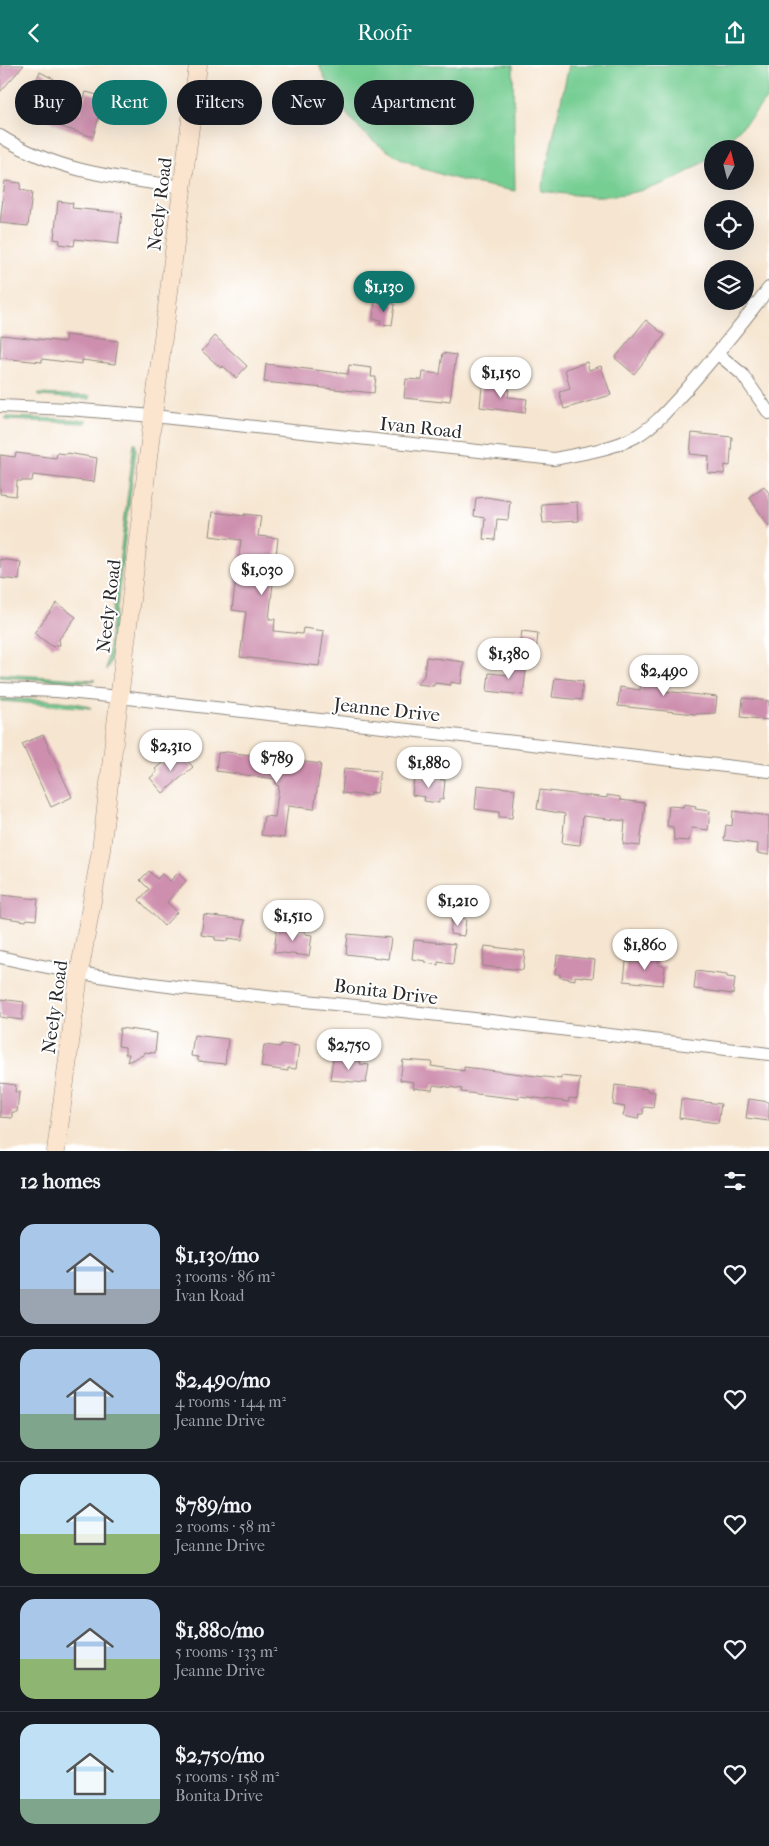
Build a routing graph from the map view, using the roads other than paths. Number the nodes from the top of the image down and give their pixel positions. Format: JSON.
{"nodes":[{"id":1,"x":198,"y":65,"type":"edge"},
{"id":2,"x":0,"y":136,"type":"edge"},
{"id":3,"x":183,"y":187,"type":"junction"},
{"id":4,"x":769,"y":288,"type":"edge"},
{"id":5,"x":718,"y":354,"type":"junction"},
{"id":6,"x":0,"y":407,"type":"edge"},
{"id":7,"x":769,"y":413,"type":"edge"},
{"id":8,"x":153,"y":416,"type":"junction"},
{"id":9,"x":0,"y":689,"type":"edge"},
{"id":10,"x":119,"y":697,"type":"junction"},
{"id":11,"x":769,"y":771,"type":"edge"},
{"id":12,"x":0,"y":957,"type":"edge"},
{"id":13,"x":80,"y":974,"type":"junction"},
{"id":14,"x":769,"y":1054,"type":"edge"},
{"id":15,"x":56,"y":1151,"type":"edge"}],
"edges":[{"from":1,"to":3,"type":"street","name":"Neely Road"},
{"from":2,"to":3,"type":"street"},
{"from":3,"to":8,"type":"street","name":"Neely Road"},
{"from":4,"to":5,"type":"street","name":"Ivan Road"},
{"from":5,"to":7,"type":"street"},
{"from":5,"to":8,"type":"street","name":"Ivan Road"},
{"from":6,"to":8,"type":"street","name":"Ivan Road"},
{"from":8,"to":10,"type":"street","name":"Neely Road"},
{"from":9,"to":10,"type":"street","name":"Jeanne Drive"},
{"from":10,"to":11,"type":"street","name":"Jeanne Drive"},
{"from":10,"to":13,"type":"street","name":"Neely Road"},
{"from":12,"to":13,"type":"street","name":"Bonita Drive"},
{"from":13,"to":14,"type":"street","name":"Bonita Drive"},
{"from":13,"to":15,"type":"street","name":"Neely Road"}]}
